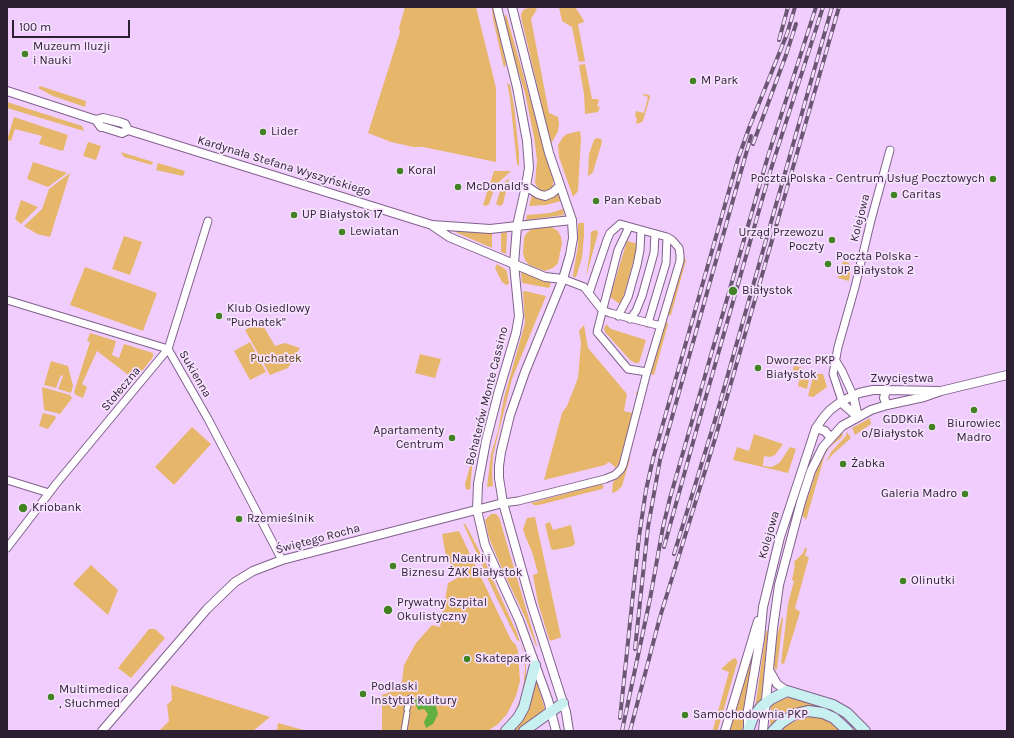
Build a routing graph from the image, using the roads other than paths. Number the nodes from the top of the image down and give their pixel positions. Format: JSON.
{"nodes":[{"id":1,"x":497,"y":7,"type":"edge"},
{"id":2,"x":512,"y":7,"type":"edge"},
{"id":3,"x":7,"y":91,"type":"edge"},
{"id":4,"x":890,"y":150,"type":"dead end"},
{"id":5,"x":526,"y":186,"type":"junction"},
{"id":6,"x":560,"y":186,"type":"junction"},
{"id":7,"x":572,"y":220,"type":"junction"},
{"id":8,"x":208,"y":221,"type":"dead end"},
{"id":9,"x":432,"y":225,"type":"junction"},
{"id":10,"x":517,"y":226,"type":"junction"},
{"id":11,"x":629,"y":227,"type":"junction"},
{"id":12,"x":641,"y":230,"type":"junction"},
{"id":13,"x":655,"y":234,"type":"junction"},
{"id":14,"x":667,"y":237,"type":"junction"},
{"id":15,"x":514,"y":264,"type":"junction"},
{"id":16,"x":563,"y":279,"type":"junction"},
{"id":17,"x":589,"y":293,"type":"junction"},
{"id":18,"x":7,"y":300,"type":"edge"},
{"id":19,"x":602,"y":310,"type":"junction"},
{"id":20,"x":618,"y":316,"type":"junction"},
{"id":21,"x":630,"y":319,"type":"junction"},
{"id":22,"x":648,"y":323,"type":"junction"},
{"id":23,"x":661,"y":326,"type":"junction"},
{"id":24,"x":168,"y":349,"type":"junction"},
{"id":25,"x":836,"y":361,"type":"junction"},
{"id":26,"x":647,"y":372,"type":"junction"},
{"id":27,"x":1007,"y":375,"type":"edge"},
{"id":28,"x":886,"y":390,"type":"junction"},
{"id":29,"x":941,"y":391,"type":"junction"},
{"id":30,"x":852,"y":395,"type":"junction"},
{"id":31,"x":842,"y":401,"type":"junction"},
{"id":32,"x":887,"y":405,"type":"junction"},
{"id":33,"x":858,"y":417,"type":"junction"},
{"id":34,"x":816,"y":428,"type":"junction"},
{"id":35,"x":831,"y":438,"type":"junction"},
{"id":36,"x":7,"y":480,"type":"edge"},
{"id":37,"x":50,"y":493,"type":"junction"},
{"id":38,"x":503,"y":503,"type":"junction"},
{"id":39,"x":477,"y":510,"type":"junction"},
{"id":40,"x":7,"y":548,"type":"edge"},
{"id":41,"x":282,"y":560,"type":"junction"},
{"id":42,"x":762,"y":607,"type":"junction"},
{"id":43,"x":535,"y":665,"type":"junction"},
{"id":44,"x":769,"y":669,"type":"junction"},
{"id":45,"x":787,"y":691,"type":"junction"},
{"id":46,"x":410,"y":698,"type":"dead end"},
{"id":47,"x":563,"y":703,"type":"junction"},
{"id":48,"x":766,"y":703,"type":"junction"},
{"id":49,"x":552,"y":712,"type":"junction"},
{"id":50,"x":102,"y":731,"type":"edge"},
{"id":51,"x":404,"y":731,"type":"edge"},
{"id":52,"x":506,"y":731,"type":"edge"},
{"id":53,"x":524,"y":731,"type":"edge"},
{"id":54,"x":556,"y":731,"type":"edge"},
{"id":55,"x":569,"y":731,"type":"edge"},
{"id":56,"x":725,"y":731,"type":"edge"},
{"id":57,"x":748,"y":731,"type":"edge"},
{"id":58,"x":763,"y":731,"type":"edge"},
{"id":59,"x":774,"y":731,"type":"edge"},
{"id":60,"x":848,"y":731,"type":"edge"},
{"id":61,"x":865,"y":731,"type":"edge"}],
"edges":[{"from":1,"to":5,"type":"street"},
{"from":2,"to":6,"type":"street"},
{"from":3,"to":9,"type":"street","name":"Kardynała Stefana Wyszyńskiego"},
{"from":4,"to":25,"type":"street","name":"Kolejowa"},
{"from":5,"to":6,"type":"street"},
{"from":5,"to":10,"type":"street"},
{"from":6,"to":7,"type":"street"},
{"from":7,"to":10,"type":"street","name":"Kardynała Stefana Wyszyńskiego"},
{"from":7,"to":16,"type":"street"},
{"from":8,"to":24,"type":"street","name":"Stołeczna"},
{"from":9,"to":10,"type":"street","name":"Kardynała Stefana Wyszyńskiego"},
{"from":9,"to":15,"type":"street","name":"Kardynała Stefana Wyszyńskiego"},
{"from":10,"to":15,"type":"street","name":"Bohaterów Monte Cassino"},
{"from":11,"to":12,"type":"street"},
{"from":11,"to":17,"type":"street"},
{"from":11,"to":19,"type":"street"},
{"from":12,"to":13,"type":"street"},
{"from":12,"to":20,"type":"street"},
{"from":13,"to":14,"type":"street"},
{"from":13,"to":21,"type":"street"},
{"from":14,"to":22,"type":"street"},
{"from":14,"to":23,"type":"street","name":"Świętego Rocha"},
{"from":15,"to":16,"type":"street","name":"Kardynała Stefana Wyszyńskiego"},
{"from":15,"to":39,"type":"street","name":"Bohaterów Monte Cassino"},
{"from":16,"to":17,"type":"street"},
{"from":16,"to":38,"type":"street"},
{"from":17,"to":19,"type":"street"},
{"from":18,"to":24,"type":"street","name":"Sukienna"},
{"from":19,"to":20,"type":"street"},
{"from":19,"to":26,"type":"street"},
{"from":20,"to":21,"type":"street"},
{"from":21,"to":22,"type":"street"},
{"from":22,"to":23,"type":"street"},
{"from":23,"to":26,"type":"street","name":"Świętego Rocha"},
{"from":24,"to":37,"type":"street","name":"Stołeczna"},
{"from":24,"to":41,"type":"street","name":"Sukienna"},
{"from":25,"to":30,"type":"street"},
{"from":25,"to":31,"type":"street","name":"Kolejowa"},
{"from":26,"to":38,"type":"street","name":"Świętego Rocha"},
{"from":27,"to":29,"type":"street","name":"Zwycięstwa"},
{"from":28,"to":29,"type":"street","name":"Zwycięstwa"},
{"from":28,"to":30,"type":"street","name":"Zwycięstwa"},
{"from":28,"to":32,"type":"street"},
{"from":29,"to":32,"type":"street","name":"Zwycięstwa"},
{"from":30,"to":31,"type":"street","name":"Zwycięstwa"},
{"from":30,"to":33,"type":"street"},
{"from":31,"to":33,"type":"street"},
{"from":31,"to":34,"type":"street","name":"Kolejowa"},
{"from":32,"to":33,"type":"street","name":"Zwycięstwa"},
{"from":33,"to":35,"type":"street","name":"Kolejowa"},
{"from":34,"to":35,"type":"street"},
{"from":34,"to":42,"type":"street","name":"Kolejowa"},
{"from":35,"to":44,"type":"street","name":"Kolejowa"},
{"from":36,"to":37,"type":"street"},
{"from":37,"to":40,"type":"street","name":"Stołeczna"},
{"from":38,"to":39,"type":"street","name":"Świętego Rocha"},
{"from":38,"to":47,"type":"street"},
{"from":39,"to":41,"type":"street","name":"Świętego Rocha"},
{"from":39,"to":43,"type":"street","name":"Bohaterów Monte Cassino"},
{"from":41,"to":50,"type":"street","name":"Świętego Rocha"},
{"from":42,"to":56,"type":"street"},
{"from":42,"to":57,"type":"street","name":"Kolejowa"},
{"from":43,"to":49,"type":"street","name":"Bohaterów Monte Cassino"},
{"from":43,"to":52,"type":"main road"},
{"from":44,"to":45,"type":"street"},
{"from":44,"to":48,"type":"street","name":"Kolejowa"},
{"from":45,"to":48,"type":"main road"},
{"from":45,"to":61,"type":"main road"},
{"from":46,"to":51,"type":"street"},
{"from":47,"to":49,"type":"main road"},
{"from":47,"to":55,"type":"street"},
{"from":48,"to":57,"type":"main road"},
{"from":48,"to":58,"type":"street","name":"Kolejowa"},
{"from":49,"to":53,"type":"main road"},
{"from":49,"to":54,"type":"street","name":"Bohaterów Monte Cassino"},
{"from":59,"to":60,"type":"main road"}]}
